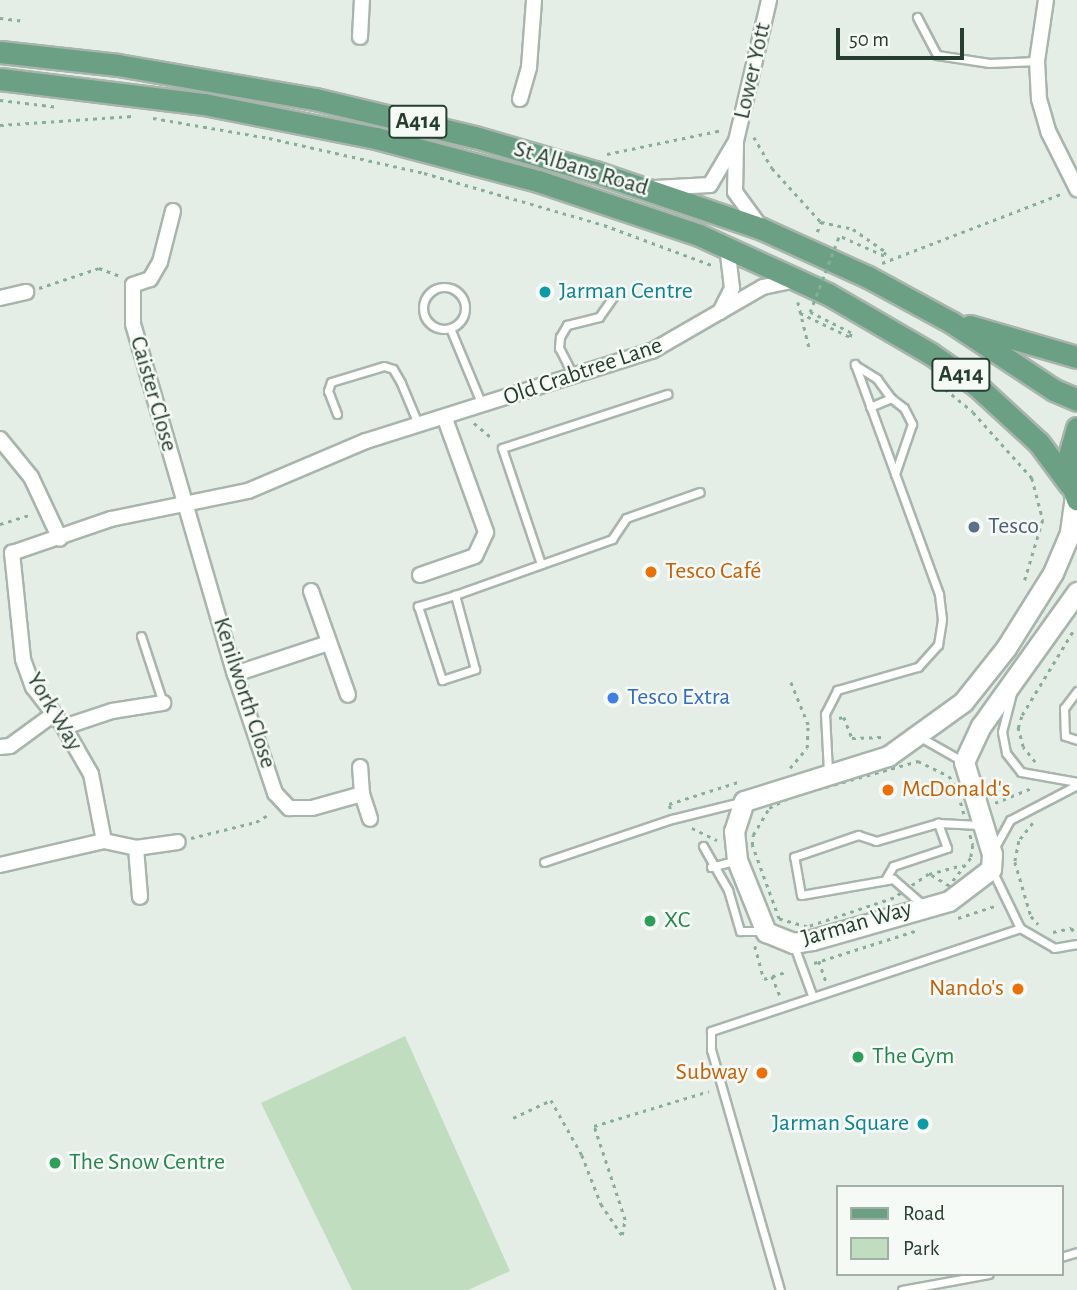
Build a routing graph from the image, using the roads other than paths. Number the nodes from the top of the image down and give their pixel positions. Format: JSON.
{"nodes":[{"id":1,"x":362,"y":0,"type":"edge"},
{"id":2,"x":534,"y":0,"type":"edge"},
{"id":3,"x":769,"y":0,"type":"edge"},
{"id":4,"x":1046,"y":0,"type":"edge"},
{"id":5,"x":918,"y":17,"type":"dead end"},
{"id":6,"x":360,"y":37,"type":"dead end"},
{"id":7,"x":0,"y":52,"type":"edge"},
{"id":8,"x":1037,"y":61,"type":"junction"},
{"id":9,"x":0,"y":79,"type":"edge"},
{"id":10,"x":520,"y":99,"type":"dead end"},
{"id":11,"x":736,"y":141,"type":"junction"},
{"id":12,"x":644,"y":189,"type":"junction"},
{"id":13,"x":1076,"y":189,"type":"edge"},
{"id":14,"x":173,"y":211,"type":"dead end"},
{"id":15,"x":762,"y":229,"type":"junction"},
{"id":16,"x":727,"y":246,"type":"junction"},
{"id":17,"x":801,"y":280,"type":"junction"},
{"id":18,"x":26,"y":292,"type":"road end"},
{"id":19,"x":616,"y":293,"type":"dead end"},
{"id":20,"x":0,"y":298,"type":"edge"},
{"id":21,"x":717,"y":316,"type":"junction"},
{"id":22,"x":951,"y":321,"type":"junction"},
{"id":23,"x":450,"y":328,"type":"junction"},
{"id":24,"x":1077,"y":357,"type":"edge"},
{"id":25,"x":575,"y":377,"type":"junction"},
{"id":26,"x":667,"y":394,"type":"dead end"},
{"id":27,"x":891,"y":398,"type":"junction"},
{"id":28,"x":1077,"y":400,"type":"edge"},
{"id":29,"x":483,"y":407,"type":"junction"},
{"id":30,"x":870,"y":407,"type":"junction"},
{"id":31,"x":337,"y":414,"type":"dead end"},
{"id":32,"x":445,"y":419,"type":"junction"},
{"id":33,"x":419,"y":426,"type":"junction"},
{"id":34,"x":1077,"y":428,"type":"edge"},
{"id":35,"x":0,"y":439,"type":"edge"},
{"id":36,"x":895,"y":475,"type":"junction"},
{"id":37,"x":700,"y":492,"type":"dead end"},
{"id":38,"x":1074,"y":493,"type":"edge"},
{"id":39,"x":186,"y":501,"type":"junction"},
{"id":40,"x":60,"y":538,"type":"junction"},
{"id":41,"x":6,"y":552,"type":"edge"},
{"id":42,"x":541,"y":564,"type":"junction"},
{"id":43,"x":420,"y":575,"type":"dead end"},
{"id":44,"x":311,"y":591,"type":"dead end"},
{"id":45,"x":1077,"y":592,"type":"edge"},
{"id":46,"x":455,"y":595,"type":"junction"},
{"id":47,"x":141,"y":636,"type":"dead end"},
{"id":48,"x":328,"y":643,"type":"junction"},
{"id":49,"x":235,"y":674,"type":"junction"},
{"id":50,"x":1017,"y":676,"type":"junction"},
{"id":51,"x":1077,"y":692,"type":"edge"},
{"id":52,"x":348,"y":695,"type":"dead end"},
{"id":53,"x":163,"y":703,"type":"joint"},
{"id":54,"x":51,"y":716,"type":"junction"},
{"id":55,"x":64,"y":727,"type":"junction"},
{"id":56,"x":920,"y":737,"type":"junction"},
{"id":57,"x":1077,"y":740,"type":"edge"},
{"id":58,"x":0,"y":747,"type":"edge"},
{"id":59,"x":964,"y":762,"type":"junction"},
{"id":60,"x":360,"y":767,"type":"dead end"},
{"id":61,"x":828,"y":772,"type":"junction"},
{"id":62,"x":1077,"y":783,"type":"edge"},
{"id":63,"x":362,"y":794,"type":"junction"},
{"id":64,"x":744,"y":801,"type":"junction"},
{"id":65,"x":370,"y":819,"type":"dead end"},
{"id":66,"x":938,"y":823,"type":"junction"},
{"id":67,"x":984,"y":828,"type":"junction"},
{"id":68,"x":104,"y":841,"type":"junction"},
{"id":69,"x":178,"y":842,"type":"road end"},
{"id":70,"x":703,"y":846,"type":"dead end"},
{"id":71,"x":136,"y":848,"type":"junction"},
{"id":72,"x":737,"y":860,"type":"junction"},
{"id":73,"x":544,"y":862,"type":"dead end"},
{"id":74,"x":992,"y":862,"type":"junction"},
{"id":75,"x":0,"y":865,"type":"edge"},
{"id":76,"x":711,"y":867,"type":"junction"},
{"id":77,"x":886,"y":880,"type":"junction"},
{"id":78,"x":140,"y":897,"type":"dead end"},
{"id":79,"x":924,"y":905,"type":"junction"},
{"id":80,"x":1020,"y":928,"type":"junction"},
{"id":81,"x":766,"y":932,"type":"junction"},
{"id":82,"x":793,"y":943,"type":"junction"},
{"id":83,"x":1077,"y":944,"type":"edge"},
{"id":84,"x":812,"y":995,"type":"junction"},
{"id":85,"x":978,"y":1276,"type":"edge"},
{"id":86,"x":780,"y":1290,"type":"edge"},
{"id":87,"x":902,"y":1290,"type":"edge"}],
"edges":[{"from":1,"to":6,"type":"street"},
{"from":2,"to":10,"type":"street"},
{"from":3,"to":11,"type":"street","name":"Lower Yott"},
{"from":4,"to":8,"type":"street"},
{"from":5,"to":8,"type":"lane"},
{"from":7,"to":12,"type":"main road","name":"St Albans Road","number":"A414"},
{"from":8,"to":13,"type":"street"},
{"from":9,"to":16,"type":"main road","name":"St Albans Road","number":"A414"},
{"from":11,"to":12,"type":"street","name":"Lower Yott"},
{"from":11,"to":15,"type":"street","name":"Lower Yott"},
{"from":12,"to":15,"type":"main road","name":"St Albans Road","number":"A414"},
{"from":14,"to":39,"type":"street","name":"Caister Close"},
{"from":15,"to":22,"type":"main road","name":"St Albans Road","number":"A414"},
{"from":16,"to":17,"type":"main road","name":"St Albans Road","number":"A414"},
{"from":16,"to":21,"type":"street"},
{"from":17,"to":21,"type":"street","name":"Old Crabtree Lane"},
{"from":17,"to":38,"type":"main road","name":"St Albans Road","number":"A414"},
{"from":18,"to":20,"type":"street"},
{"from":19,"to":25,"type":"lane"},
{"from":21,"to":25,"type":"street","name":"Old Crabtree Lane"},
{"from":22,"to":24,"type":"main road","number":"A414"},
{"from":22,"to":28,"type":"main road","name":"St Albans Road","number":"A414"},
{"from":23,"to":23,"type":"lane"},
{"from":23,"to":29,"type":"lane"},
{"from":25,"to":29,"type":"street","name":"Old Crabtree Lane"},
{"from":26,"to":42,"type":"lane"},
{"from":27,"to":30,"type":"lane"},
{"from":27,"to":30,"type":"lane"},
{"from":27,"to":36,"type":"lane"},
{"from":29,"to":32,"type":"street","name":"Old Crabtree Lane"},
{"from":30,"to":36,"type":"lane"},
{"from":31,"to":33,"type":"lane"},
{"from":32,"to":33,"type":"street","name":"Old Crabtree Lane"},
{"from":32,"to":43,"type":"street"},
{"from":33,"to":39,"type":"street","name":"Old Crabtree Lane"},
{"from":34,"to":38,"type":"main road"},
{"from":35,"to":40,"type":"street"},
{"from":36,"to":61,"type":"lane"},
{"from":37,"to":42,"type":"lane"},
{"from":38,"to":56,"type":"street"},
{"from":39,"to":40,"type":"street","name":"York Way"},
{"from":39,"to":49,"type":"street","name":"Kenilworth Close"},
{"from":40,"to":41,"type":"street","name":"York Way"},
{"from":41,"to":54,"type":"street","name":"York Way"},
{"from":42,"to":46,"type":"lane"},
{"from":44,"to":48,"type":"street"},
{"from":45,"to":50,"type":"street"},
{"from":46,"to":46,"type":"lane"},
{"from":47,"to":53,"type":"lane"},
{"from":48,"to":49,"type":"street"},
{"from":48,"to":52,"type":"street"},
{"from":49,"to":63,"type":"street","name":"Kenilworth Close"},
{"from":50,"to":59,"type":"street"},
{"from":50,"to":62,"type":"lane"},
{"from":51,"to":57,"type":"lane"},
{"from":53,"to":55,"type":"street"},
{"from":54,"to":55,"type":"street","name":"York Way"},
{"from":54,"to":58,"type":"street"},
{"from":55,"to":68,"type":"street","name":"York Way"},
{"from":56,"to":59,"type":"lane"},
{"from":56,"to":61,"type":"street"},
{"from":59,"to":67,"type":"street"},
{"from":60,"to":63,"type":"street"},
{"from":61,"to":64,"type":"street"},
{"from":62,"to":74,"type":"lane"},
{"from":63,"to":65,"type":"street"},
{"from":64,"to":72,"type":"street","name":"Jarman Way"},
{"from":64,"to":73,"type":"lane"},
{"from":66,"to":67,"type":"lane"},
{"from":66,"to":77,"type":"lane"},
{"from":66,"to":77,"type":"lane"},
{"from":67,"to":74,"type":"street"},
{"from":68,"to":71,"type":"street"},
{"from":68,"to":75,"type":"street"},
{"from":69,"to":71,"type":"street"},
{"from":70,"to":76,"type":"lane"},
{"from":71,"to":78,"type":"street"},
{"from":72,"to":76,"type":"lane"},
{"from":72,"to":81,"type":"street","name":"Jarman Way"},
{"from":74,"to":79,"type":"street","name":"Jarman Way"},
{"from":74,"to":80,"type":"lane"},
{"from":76,"to":81,"type":"lane"},
{"from":77,"to":79,"type":"lane"},
{"from":79,"to":82,"type":"street","name":"Jarman Way"},
{"from":80,"to":83,"type":"lane"},
{"from":80,"to":84,"type":"lane"},
{"from":81,"to":82,"type":"street","name":"Jarman Way"},
{"from":82,"to":84,"type":"lane"},
{"from":84,"to":86,"type":"lane"},
{"from":85,"to":87,"type":"lane"}]}
